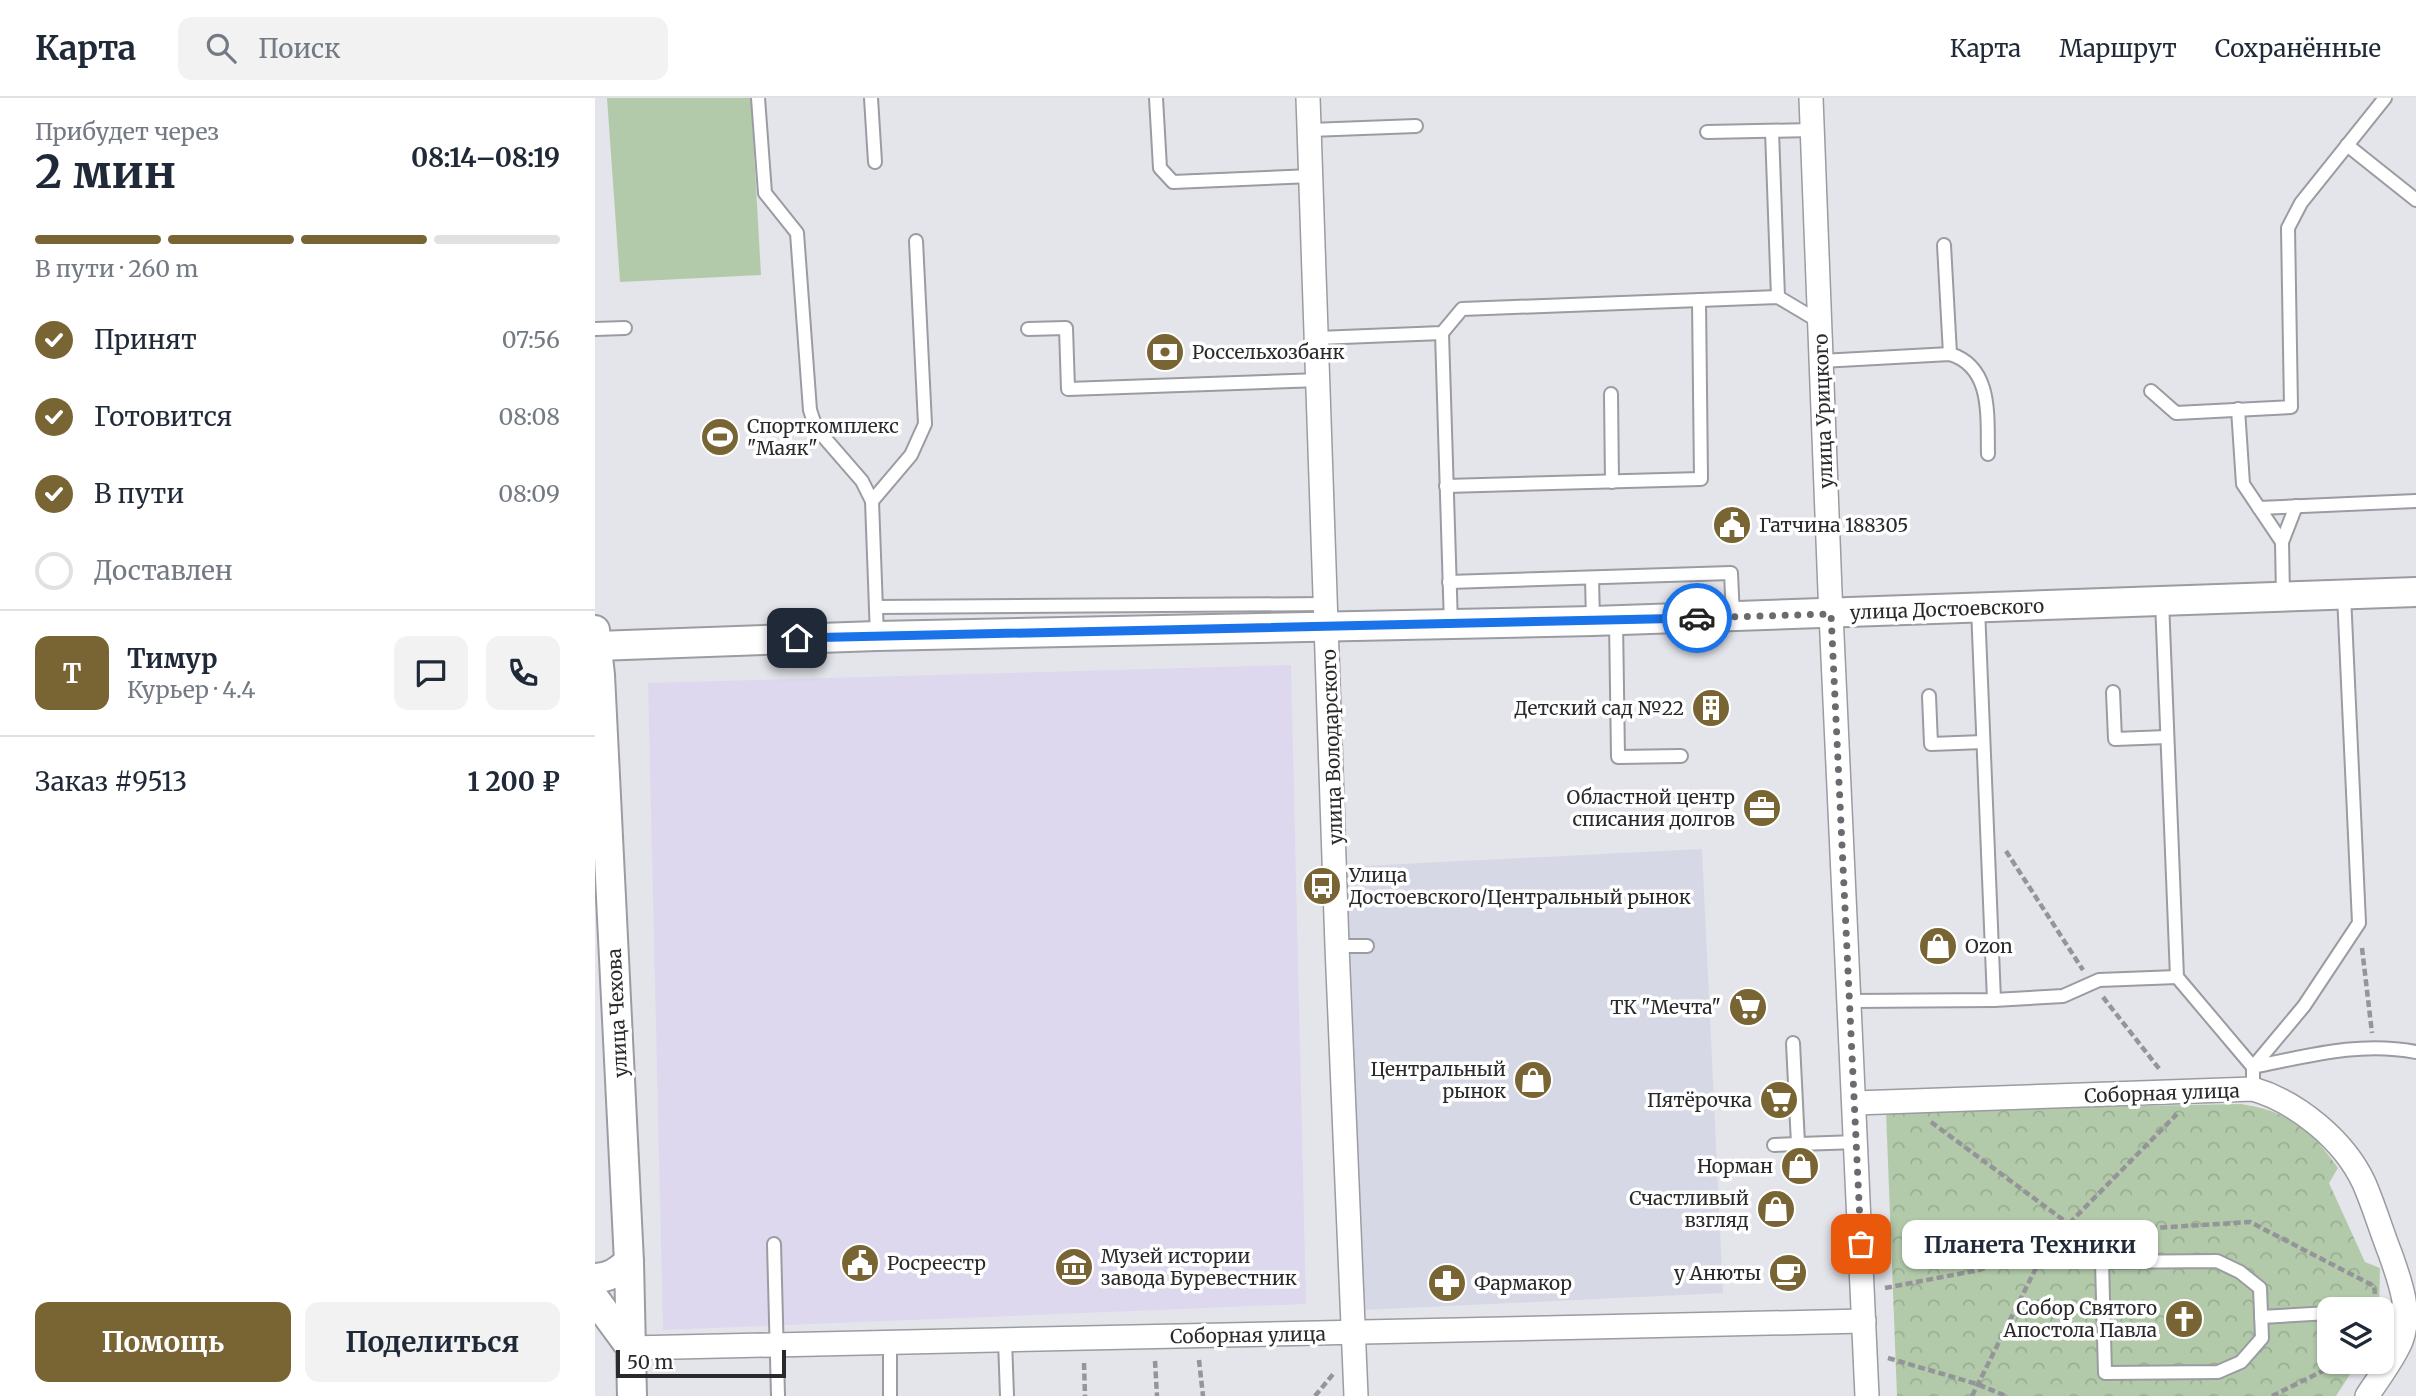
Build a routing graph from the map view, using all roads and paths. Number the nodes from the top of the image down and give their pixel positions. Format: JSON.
{"nodes":[{"id":1,"x":758,"y":98,"type":"edge"},
{"id":2,"x":871,"y":98,"type":"edge"},
{"id":3,"x":1156,"y":98,"type":"edge"},
{"id":4,"x":1308,"y":98,"type":"edge"},
{"id":5,"x":1811,"y":98,"type":"edge"},
{"id":6,"x":2385,"y":98,"type":"edge"},
{"id":7,"x":1416,"y":126,"type":"dead end"},
{"id":8,"x":1310,"y":130,"type":"junction"},
{"id":9,"x":1813,"y":130,"type":"junction"},
{"id":10,"x":1772,"y":131,"type":"junction"},
{"id":11,"x":1707,"y":132,"type":"dead end"},
{"id":12,"x":2347,"y":145,"type":"junction"},
{"id":13,"x":875,"y":162,"type":"dead end"},
{"id":14,"x":1312,"y":176,"type":"junction"},
{"id":15,"x":2416,"y":200,"type":"edge"},
{"id":16,"x":916,"y":241,"type":"dead end"},
{"id":17,"x":1944,"y":245,"type":"dead end"},
{"id":18,"x":1778,"y":297,"type":"junction"},
{"id":19,"x":1699,"y":300,"type":"junction"},
{"id":20,"x":1820,"y":322,"type":"junction"},
{"id":21,"x":625,"y":328,"type":"dead end"},
{"id":22,"x":595,"y":329,"type":"edge"},
{"id":23,"x":1028,"y":329,"type":"dead end"},
{"id":24,"x":1442,"y":333,"type":"junction"},
{"id":25,"x":1318,"y":338,"type":"junction"},
{"id":26,"x":1950,"y":354,"type":"junction"},
{"id":27,"x":1821,"y":361,"type":"junction"},
{"id":28,"x":1320,"y":380,"type":"junction"},
{"id":29,"x":2151,"y":391,"type":"dead end"},
{"id":30,"x":1611,"y":394,"type":"dead end"},
{"id":31,"x":2238,"y":409,"type":"junction"},
{"id":32,"x":1988,"y":454,"type":"dead end"},
{"id":33,"x":1612,"y":482,"type":"junction"},
{"id":34,"x":1447,"y":486,"type":"junction"},
{"id":35,"x":2416,"y":500,"type":"edge"},
{"id":36,"x":872,"y":501,"type":"junction"},
{"id":37,"x":2297,"y":506,"type":"junction"},
{"id":38,"x":2259,"y":508,"type":"junction"},
{"id":39,"x":2282,"y":542,"type":"junction"},
{"id":40,"x":1592,"y":578,"type":"junction"},
{"id":41,"x":1449,"y":582,"type":"junction"},
{"id":42,"x":2416,"y":592,"type":"edge"},
{"id":43,"x":2344,"y":595,"type":"junction"},
{"id":44,"x":2283,"y":597,"type":"junction"},
{"id":45,"x":2162,"y":601,"type":"junction"},
{"id":46,"x":876,"y":607,"type":"junction"},
{"id":47,"x":1978,"y":608,"type":"junction"},
{"id":48,"x":1831,"y":614,"type":"junction"},
{"id":49,"x":1328,"y":616,"type":"junction"},
{"id":50,"x":1733,"y":617,"type":"junction"},
{"id":51,"x":1605,"y":621,"type":"junction"},
{"id":52,"x":1451,"y":625,"type":"junction"},
{"id":53,"x":877,"y":636,"type":"junction"},
{"id":54,"x":596,"y":638,"type":"edge"},
{"id":55,"x":2113,"y":692,"type":"dead end"},
{"id":56,"x":1929,"y":696,"type":"dead end"},
{"id":57,"x":2167,"y":737,"type":"junction"},
{"id":58,"x":1983,"y":742,"type":"junction"},
{"id":59,"x":1681,"y":756,"type":"dead end"},
{"id":60,"x":1987,"y":822,"type":"junction"},
{"id":61,"x":2360,"y":923,"type":"junction"},
{"id":62,"x":1337,"y":946,"type":"junction"},
{"id":63,"x":1367,"y":946,"type":"dead end"},
{"id":64,"x":2176,"y":977,"type":"junction"},
{"id":65,"x":2092,"y":983,"type":"junction"},
{"id":66,"x":1994,"y":1000,"type":"junction"},
{"id":67,"x":1851,"y":1001,"type":"junction"},
{"id":68,"x":1793,"y":1044,"type":"dead end"},
{"id":69,"x":2373,"y":1047,"type":"junction"},
{"id":70,"x":2416,"y":1052,"type":"edge"},
{"id":71,"x":2165,"y":1076,"type":"dead end"},
{"id":72,"x":2253,"y":1078,"type":"junction"},
{"id":73,"x":1855,"y":1103,"type":"junction"},
{"id":74,"x":2182,"y":1109,"type":"dead end"},
{"id":75,"x":1922,"y":1115,"type":"dead end"},
{"id":76,"x":1857,"y":1142,"type":"junction"},
{"id":77,"x":1798,"y":1144,"type":"junction"},
{"id":78,"x":1774,"y":1145,"type":"dead end"},
{"id":79,"x":2069,"y":1224,"type":"junction"},
{"id":80,"x":2082,"y":1234,"type":"dead end"},
{"id":81,"x":774,"y":1244,"type":"dead end"},
{"id":82,"x":629,"y":1262,"type":"junction"},
{"id":83,"x":595,"y":1278,"type":"edge"},
{"id":84,"x":595,"y":1299,"type":"edge"},
{"id":85,"x":2394,"y":1309,"type":"edge"},
{"id":86,"x":2405,"y":1309,"type":"junction"},
{"id":87,"x":2317,"y":1314,"type":"edge"},
{"id":88,"x":2261,"y":1317,"type":"junction"},
{"id":89,"x":1864,"y":1321,"type":"junction"},
{"id":90,"x":1355,"y":1333,"type":"junction"},
{"id":91,"x":1005,"y":1340,"type":"junction"},
{"id":92,"x":890,"y":1343,"type":"junction"},
{"id":93,"x":777,"y":1345,"type":"junction"},
{"id":94,"x":632,"y":1348,"type":"junction"},
{"id":95,"x":1888,"y":1358,"type":"dead end"},
{"id":96,"x":1199,"y":1360,"type":"dead end"},
{"id":97,"x":1156,"y":1361,"type":"dead end"},
{"id":98,"x":1084,"y":1363,"type":"dead end"},
{"id":99,"x":1334,"y":1372,"type":"dead end"},
{"id":100,"x":2317,"y":1374,"type":"edge"},
{"id":101,"x":1977,"y":1384,"type":"junction"},
{"id":102,"x":632,"y":1396,"type":"edge"},
{"id":103,"x":778,"y":1396,"type":"edge"},
{"id":104,"x":890,"y":1396,"type":"edge"},
{"id":105,"x":1007,"y":1396,"type":"edge"},
{"id":106,"x":1085,"y":1396,"type":"edge"},
{"id":107,"x":1157,"y":1396,"type":"edge"},
{"id":108,"x":1203,"y":1396,"type":"edge"},
{"id":109,"x":1315,"y":1396,"type":"edge"},
{"id":110,"x":1356,"y":1396,"type":"edge"},
{"id":111,"x":1867,"y":1396,"type":"edge"},
{"id":112,"x":1972,"y":1396,"type":"edge"},
{"id":113,"x":2006,"y":1396,"type":"edge"},
{"id":114,"x":2272,"y":1396,"type":"edge"},
{"id":115,"x":2367,"y":1396,"type":"edge"}],
"edges":[{"from":1,"to":36,"type":"lane"},
{"from":2,"to":13,"type":"lane"},
{"from":3,"to":14,"type":"lane"},
{"from":4,"to":8,"type":"street","name":"улица Володарского"},
{"from":5,"to":9,"type":"street","name":"улица Урицкого"},
{"from":6,"to":12,"type":"lane"},
{"from":7,"to":8,"type":"lane"},
{"from":8,"to":14,"type":"street","name":"улица Володарского"},
{"from":9,"to":10,"type":"lane"},
{"from":9,"to":20,"type":"street","name":"улица Урицкого"},
{"from":10,"to":11,"type":"lane"},
{"from":10,"to":18,"type":"lane"},
{"from":12,"to":15,"type":"lane"},
{"from":12,"to":31,"type":"lane"},
{"from":14,"to":25,"type":"street","name":"улица Володарского"},
{"from":16,"to":36,"type":"lane"},
{"from":17,"to":26,"type":"lane"},
{"from":18,"to":19,"type":"lane"},
{"from":18,"to":20,"type":"lane"},
{"from":19,"to":24,"type":"lane"},
{"from":19,"to":33,"type":"lane"},
{"from":20,"to":27,"type":"street","name":"улица Урицкого"},
{"from":21,"to":22,"type":"lane"},
{"from":23,"to":28,"type":"lane"},
{"from":24,"to":25,"type":"lane"},
{"from":24,"to":34,"type":"lane"},
{"from":25,"to":28,"type":"street","name":"улица Володарского"},
{"from":26,"to":27,"type":"lane"},
{"from":26,"to":32,"type":"lane"},
{"from":27,"to":48,"type":"street","name":"улица Урицкого"},
{"from":28,"to":49,"type":"street","name":"улица Володарского"},
{"from":29,"to":31,"type":"lane"},
{"from":30,"to":33,"type":"lane"},
{"from":31,"to":38,"type":"lane"},
{"from":33,"to":34,"type":"lane"},
{"from":34,"to":41,"type":"lane"},
{"from":35,"to":37,"type":"lane"},
{"from":36,"to":46,"type":"lane"},
{"from":37,"to":38,"type":"lane"},
{"from":37,"to":39,"type":"lane"},
{"from":38,"to":39,"type":"lane"},
{"from":39,"to":44,"type":"lane"},
{"from":40,"to":41,"type":"lane"},
{"from":40,"to":50,"type":"lane"},
{"from":40,"to":51,"type":"lane"},
{"from":41,"to":52,"type":"lane"},
{"from":42,"to":43,"type":"street","name":"улица Достоевского"},
{"from":43,"to":44,"type":"street","name":"улица Достоевского"},
{"from":43,"to":61,"type":"lane"},
{"from":44,"to":45,"type":"street","name":"улица Достоевского"},
{"from":45,"to":47,"type":"street","name":"улица Достоевского"},
{"from":45,"to":57,"type":"lane"},
{"from":46,"to":49,"type":"lane"},
{"from":46,"to":53,"type":"lane"},
{"from":47,"to":48,"type":"street","name":"улица Достоевского"},
{"from":47,"to":58,"type":"lane"},
{"from":48,"to":50,"type":"street","name":"улица Достоевского"},
{"from":48,"to":67,"type":"street","name":"улица Урицкого"},
{"from":49,"to":52,"type":"street","name":"улица Достоевского"},
{"from":49,"to":53,"type":"street","name":"улица Достоевского"},
{"from":49,"to":62,"type":"street","name":"улица Володарского"},
{"from":50,"to":51,"type":"street","name":"улица Достоевского"},
{"from":51,"to":52,"type":"street","name":"улица Достоевского"},
{"from":51,"to":59,"type":"lane"},
{"from":53,"to":54,"type":"street","name":"улица Достоевского"},
{"from":54,"to":82,"type":"street","name":"улица Чехова"},
{"from":55,"to":57,"type":"lane"},
{"from":56,"to":58,"type":"lane"},
{"from":57,"to":64,"type":"lane"},
{"from":58,"to":60,"type":"lane"},
{"from":60,"to":65,"type":"path"},
{"from":60,"to":66,"type":"lane"},
{"from":61,"to":69,"type":"path"},
{"from":61,"to":72,"type":"lane"},
{"from":62,"to":63,"type":"lane"},
{"from":62,"to":90,"type":"street","name":"улица Володарского"},
{"from":64,"to":65,"type":"lane"},
{"from":64,"to":72,"type":"lane"},
{"from":65,"to":66,"type":"lane"},
{"from":65,"to":71,"type":"path"},
{"from":66,"to":67,"type":"lane"},
{"from":67,"to":73,"type":"street","name":"улица Урицкого"},
{"from":68,"to":77,"type":"lane"},
{"from":69,"to":70,"type":"lane"},
{"from":69,"to":72,"type":"lane"},
{"from":72,"to":73,"type":"street","name":"Соборная улица"},
{"from":72,"to":86,"type":"street","name":"Соборная улица"},
{"from":73,"to":76,"type":"street","name":"улица Урицкого"},
{"from":74,"to":79,"type":"path"},
{"from":75,"to":79,"type":"path"},
{"from":76,"to":77,"type":"lane"},
{"from":76,"to":89,"type":"street","name":"улица Урицкого"},
{"from":77,"to":78,"type":"lane"},
{"from":79,"to":80,"type":"path"},
{"from":79,"to":101,"type":"path"},
{"from":81,"to":93,"type":"lane"},
{"from":82,"to":83,"type":"street"},
{"from":82,"to":94,"type":"street","name":"улица Чехова"},
{"from":84,"to":94,"type":"street"},
{"from":85,"to":86,"type":"lane"},
{"from":86,"to":115,"type":"street","name":"Соборная улица"},
{"from":87,"to":88,"type":"lane"},
{"from":88,"to":88,"type":"lane"},
{"from":89,"to":90,"type":"street","name":"Соборная улица"},
{"from":89,"to":111,"type":"street","name":"улица Урицкого"},
{"from":90,"to":91,"type":"street","name":"Соборная улица"},
{"from":90,"to":110,"type":"street","name":"улица Володарского"},
{"from":91,"to":92,"type":"street","name":"Соборная улица"},
{"from":91,"to":105,"type":"lane"},
{"from":92,"to":93,"type":"street","name":"Соборная улица"},
{"from":92,"to":104,"type":"lane"},
{"from":93,"to":94,"type":"street","name":"Соборная улица"},
{"from":93,"to":103,"type":"lane"},
{"from":94,"to":102,"type":"street","name":"улица Чехова"},
{"from":95,"to":101,"type":"path"},
{"from":96,"to":108,"type":"path"},
{"from":97,"to":107,"type":"path"},
{"from":98,"to":106,"type":"path"},
{"from":99,"to":109,"type":"path"},
{"from":100,"to":114,"type":"path"},
{"from":101,"to":112,"type":"path"},
{"from":101,"to":113,"type":"path"}]}
